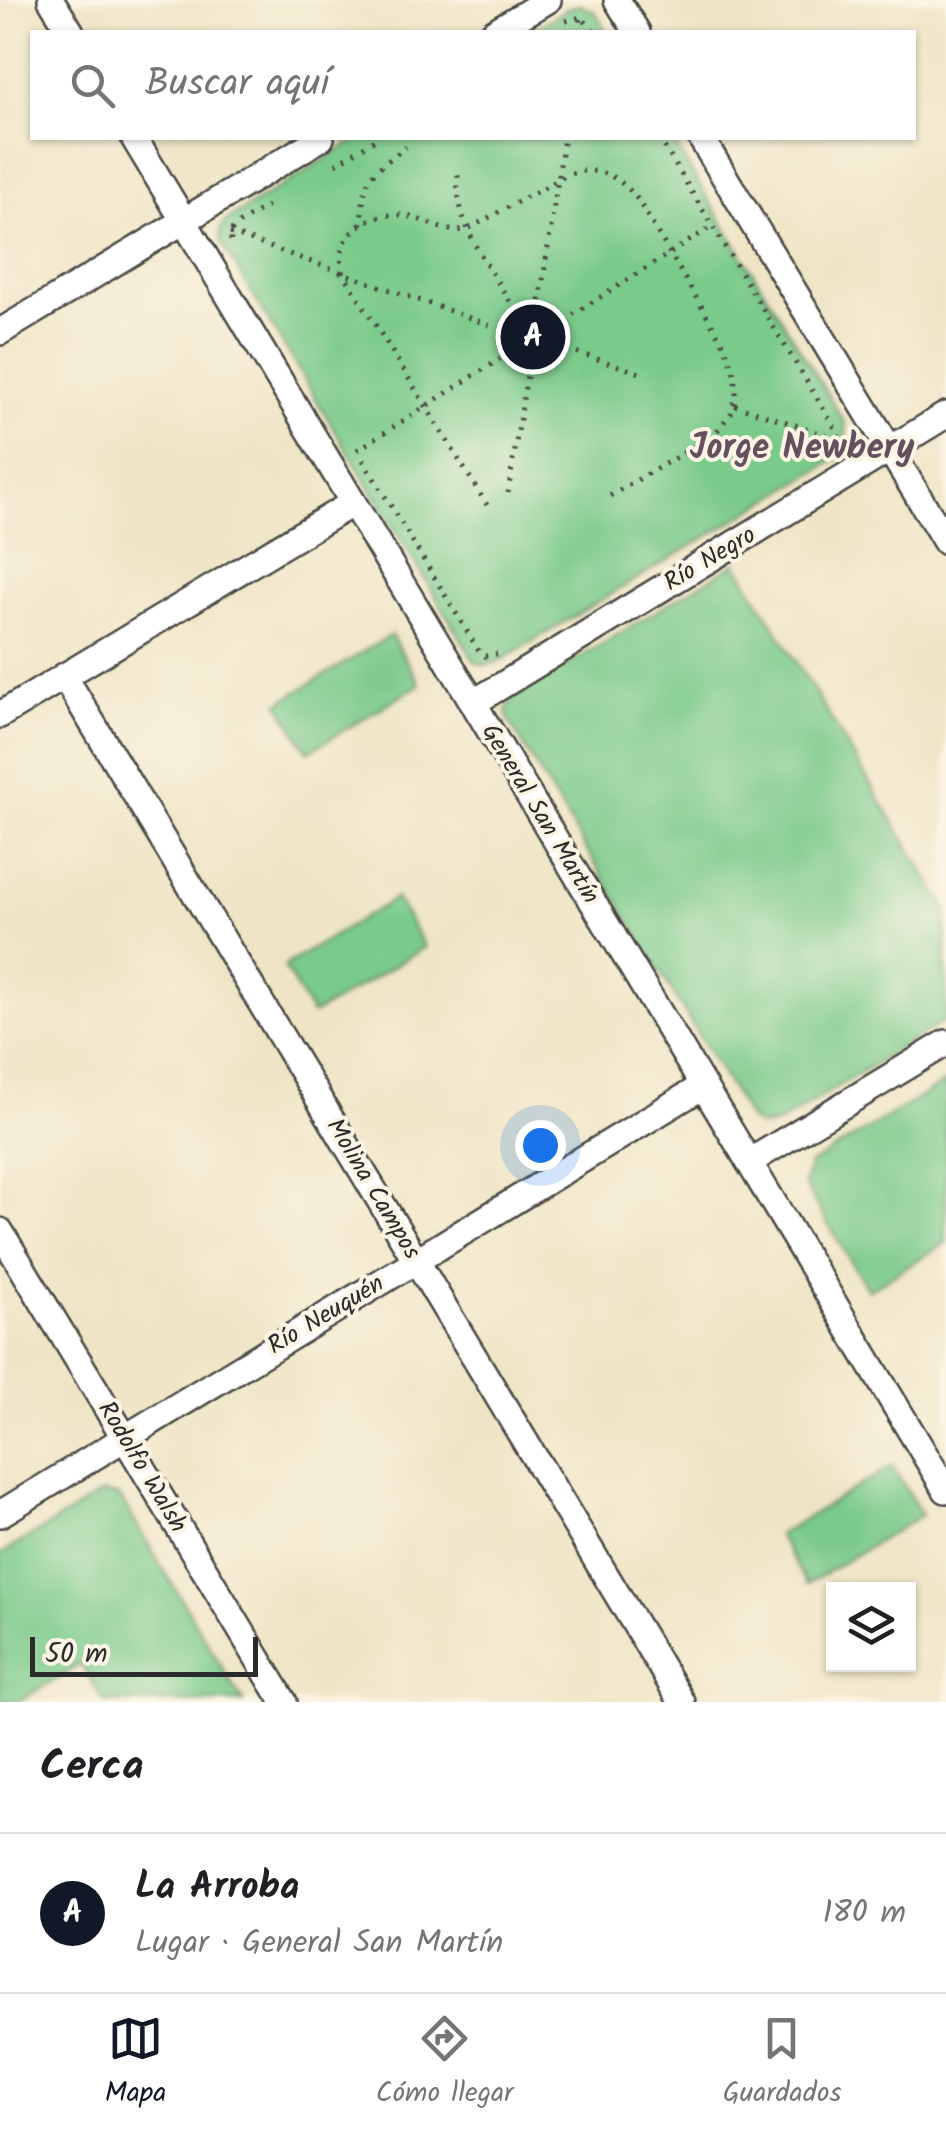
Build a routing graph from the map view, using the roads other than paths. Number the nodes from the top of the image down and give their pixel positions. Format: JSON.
{"nodes":[{"id":1,"x":52,"y":0,"type":"edge"},
{"id":2,"x":548,"y":0,"type":"edge"},
{"id":3,"x":618,"y":0,"type":"edge"},
{"id":4,"x":70,"y":30,"type":"edge"},
{"id":5,"x":497,"y":30,"type":"edge"},
{"id":6,"x":636,"y":30,"type":"edge"},
{"id":7,"x":135,"y":140,"type":"edge"},
{"id":8,"x":318,"y":140,"type":"edge"},
{"id":9,"x":702,"y":140,"type":"edge"},
{"id":10,"x":184,"y":220,"type":"junction"},
{"id":11,"x":0,"y":332,"type":"edge"},
{"id":12,"x":946,"y":415,"type":"edge"},
{"id":13,"x":890,"y":449,"type":"junction"},
{"id":14,"x":353,"y":503,"type":"junction"},
{"id":15,"x":946,"y":542,"type":"edge"},
{"id":16,"x":64,"y":676,"type":"junction"},
{"id":17,"x":474,"y":703,"type":"junction"},
{"id":18,"x":0,"y":715,"type":"edge"},
{"id":19,"x":946,"y":1043,"type":"edge"},
{"id":20,"x":703,"y":1086,"type":"junction"},
{"id":21,"x":749,"y":1162,"type":"junction"},
{"id":22,"x":0,"y":1231,"type":"edge"},
{"id":23,"x":416,"y":1260,"type":"junction"},
{"id":24,"x":124,"y":1438,"type":"junction"},
{"id":25,"x":946,"y":1490,"type":"edge"},
{"id":26,"x":0,"y":1514,"type":"edge"},
{"id":27,"x":284,"y":1702,"type":"edge"},
{"id":28,"x":682,"y":1702,"type":"edge"}],
"edges":[{"from":1,"to":4,"type":"street"},
{"from":2,"to":5,"type":"street"},
{"from":3,"to":6,"type":"street"},
{"from":7,"to":10,"type":"street","name":"General San Martín"},
{"from":8,"to":10,"type":"street"},
{"from":9,"to":13,"type":"street"},
{"from":10,"to":11,"type":"street"},
{"from":10,"to":14,"type":"street","name":"General San Martín"},
{"from":12,"to":13,"type":"street","name":"Río Negro"},
{"from":13,"to":15,"type":"street"},
{"from":13,"to":17,"type":"street","name":"Río Negro"},
{"from":14,"to":16,"type":"street"},
{"from":14,"to":17,"type":"street","name":"General San Martín"},
{"from":16,"to":18,"type":"street"},
{"from":16,"to":23,"type":"street","name":"Molina Campos"},
{"from":17,"to":20,"type":"street","name":"General San Martín"},
{"from":19,"to":21,"type":"street"},
{"from":20,"to":21,"type":"street","name":"General San Martín"},
{"from":20,"to":23,"type":"street","name":"Río Neuquén"},
{"from":21,"to":25,"type":"street","name":"General San Martín"},
{"from":22,"to":24,"type":"street","name":"Rodolfo Walsh"},
{"from":23,"to":24,"type":"street","name":"Río Neuquén"},
{"from":23,"to":28,"type":"street","name":"Molina Campos"},
{"from":24,"to":26,"type":"street","name":"Río Neuquén"},
{"from":24,"to":27,"type":"street","name":"Rodolfo Walsh"}]}
